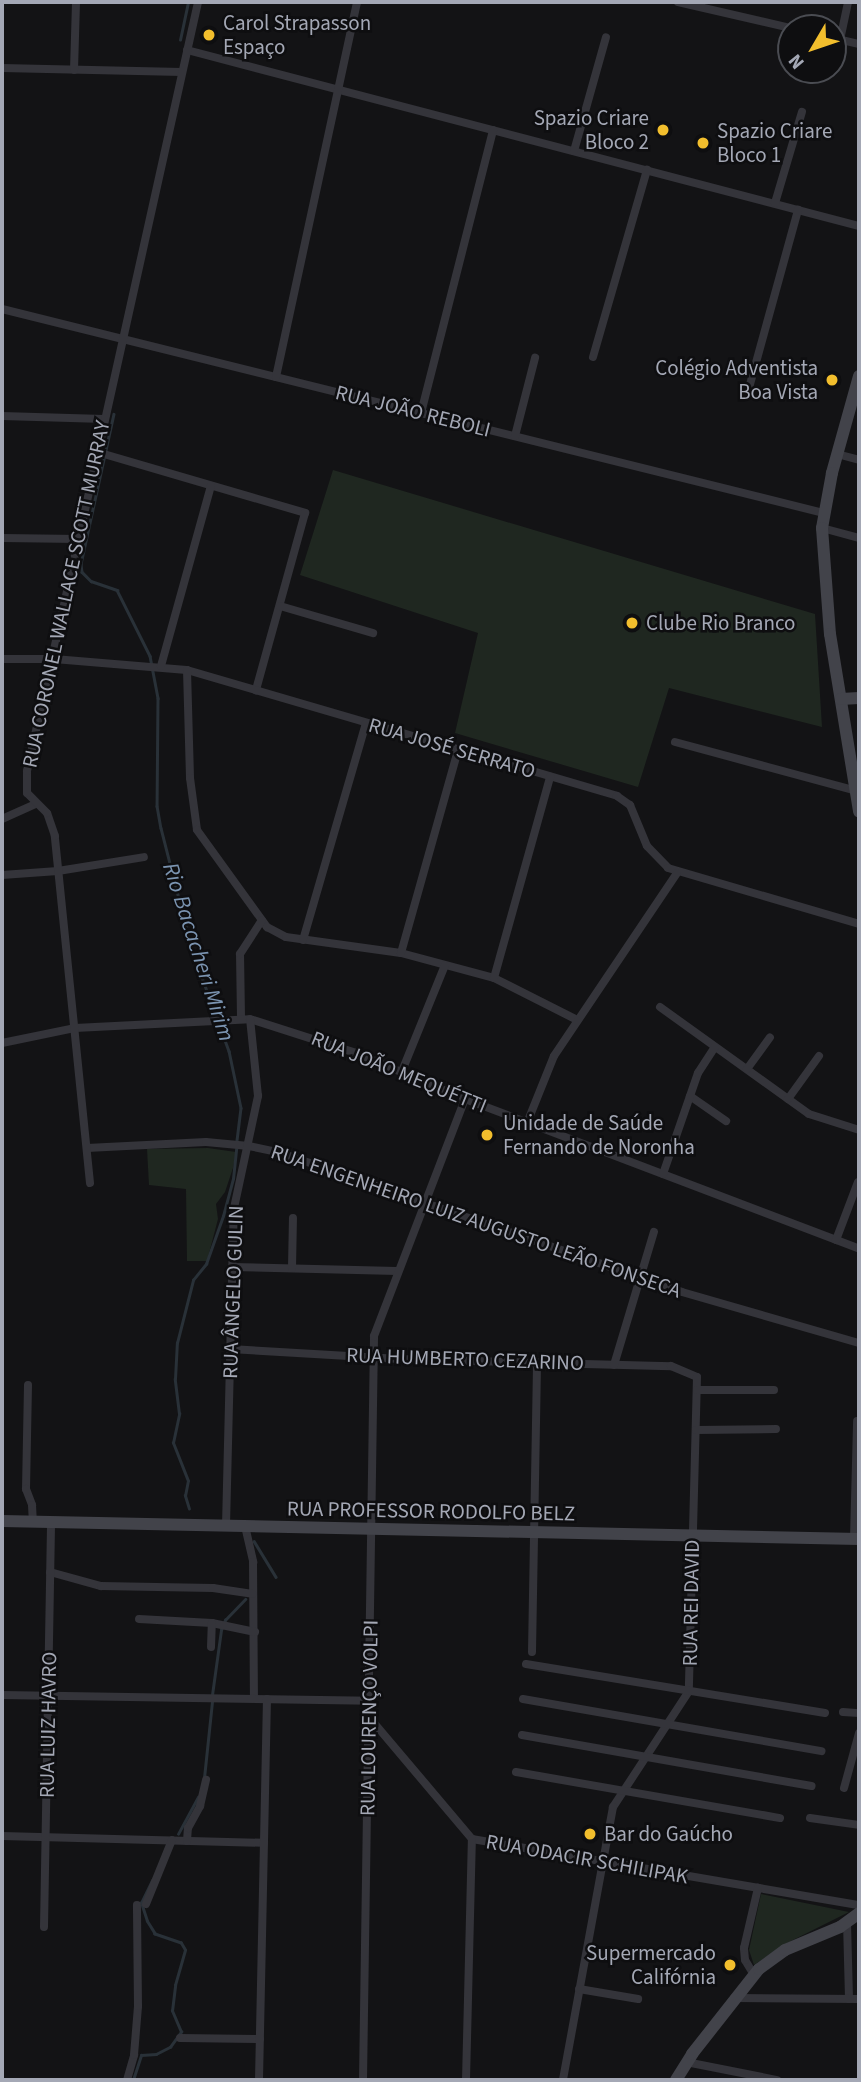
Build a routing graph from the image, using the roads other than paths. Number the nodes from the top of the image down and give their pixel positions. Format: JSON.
{"nodes":[{"id":1,"x":76,"y":2,"type":"edge"},
{"id":2,"x":198,"y":2,"type":"edge"},
{"id":3,"x":357,"y":2,"type":"edge"},
{"id":4,"x":678,"y":2,"type":"edge"},
{"id":5,"x":777,"y":25,"type":"edge"},
{"id":6,"x":606,"y":37,"type":"dead end"},
{"id":7,"x":187,"y":50,"type":"junction"},
{"id":8,"x":2,"y":68,"type":"edge"},
{"id":9,"x":74,"y":70,"type":"junction"},
{"id":10,"x":183,"y":72,"type":"junction"},
{"id":11,"x":338,"y":90,"type":"junction"},
{"id":12,"x":802,"y":112,"type":"dead end"},
{"id":13,"x":493,"y":130,"type":"junction"},
{"id":14,"x":574,"y":151,"type":"junction"},
{"id":15,"x":647,"y":170,"type":"junction"},
{"id":16,"x":775,"y":204,"type":"junction"},
{"id":17,"x":798,"y":209,"type":"junction"},
{"id":18,"x":859,"y":226,"type":"edge"},
{"id":19,"x":2,"y":309,"type":"edge"},
{"id":20,"x":124,"y":340,"type":"junction"},
{"id":21,"x":593,"y":357,"type":"dead end"},
{"id":22,"x":535,"y":358,"type":"dead end"},
{"id":23,"x":859,"y":376,"type":"edge"},
{"id":24,"x":276,"y":377,"type":"junction"},
{"id":25,"x":749,"y":388,"type":"dead end"},
{"id":26,"x":421,"y":413,"type":"junction"},
{"id":27,"x":2,"y":415,"type":"edge"},
{"id":28,"x":104,"y":419,"type":"junction"},
{"id":29,"x":515,"y":436,"type":"junction"},
{"id":30,"x":97,"y":452,"type":"junction"},
{"id":31,"x":837,"y":454,"type":"junction"},
{"id":32,"x":859,"y":460,"type":"edge"},
{"id":33,"x":211,"y":486,"type":"junction"},
{"id":34,"x":824,"y":513,"type":"junction"},
{"id":35,"x":822,"y":528,"type":"junction"},
{"id":36,"x":2,"y":538,"type":"edge"},
{"id":37,"x":859,"y":538,"type":"edge"},
{"id":38,"x":79,"y":539,"type":"junction"},
{"id":39,"x":280,"y":606,"type":"junction"},
{"id":40,"x":373,"y":633,"type":"dead end"},
{"id":41,"x":2,"y":659,"type":"edge"},
{"id":42,"x":54,"y":659,"type":"junction"},
{"id":43,"x":155,"y":666,"type":"junction"},
{"id":44,"x":187,"y":670,"type":"junction"},
{"id":45,"x":256,"y":691,"type":"junction"},
{"id":46,"x":859,"y":698,"type":"edge"},
{"id":47,"x":841,"y":699,"type":"junction"},
{"id":48,"x":366,"y":723,"type":"junction"},
{"id":49,"x":675,"y":742,"type":"dead end"},
{"id":50,"x":458,"y":750,"type":"junction"},
{"id":51,"x":550,"y":777,"type":"junction"},
{"id":52,"x":856,"y":791,"type":"junction"},
{"id":53,"x":27,"y":793,"type":"junction"},
{"id":54,"x":36,"y":804,"type":"junction"},
{"id":55,"x":859,"y":812,"type":"edge"},
{"id":56,"x":16,"y":813,"type":"junction"},
{"id":57,"x":2,"y":820,"type":"edge"},
{"id":58,"x":145,"y":857,"type":"dead end"},
{"id":59,"x":58,"y":871,"type":"junction"},
{"id":60,"x":677,"y":873,"type":"junction"},
{"id":61,"x":2,"y":875,"type":"edge"},
{"id":62,"x":262,"y":920,"type":"junction"},
{"id":63,"x":859,"y":924,"type":"edge"},
{"id":64,"x":303,"y":940,"type":"junction"},
{"id":65,"x":401,"y":953,"type":"junction"},
{"id":66,"x":445,"y":965,"type":"junction"},
{"id":67,"x":494,"y":978,"type":"junction"},
{"id":68,"x":660,"y":1007,"type":"dead end"},
{"id":69,"x":246,"y":1018,"type":"junction"},
{"id":70,"x":577,"y":1020,"type":"junction"},
{"id":71,"x":75,"y":1028,"type":"junction"},
{"id":72,"x":770,"y":1037,"type":"dead end"},
{"id":73,"x":2,"y":1043,"type":"edge"},
{"id":74,"x":715,"y":1047,"type":"junction"},
{"id":75,"x":819,"y":1056,"type":"dead end"},
{"id":76,"x":747,"y":1069,"type":"junction"},
{"id":77,"x":402,"y":1071,"type":"junction"},
{"id":78,"x":690,"y":1096,"type":"junction"},
{"id":79,"x":465,"y":1099,"type":"junction"},
{"id":80,"x":788,"y":1099,"type":"junction"},
{"id":81,"x":726,"y":1121,"type":"dead end"},
{"id":82,"x":527,"y":1123,"type":"junction"},
{"id":83,"x":859,"y":1130,"type":"edge"},
{"id":84,"x":246,"y":1146,"type":"junction"},
{"id":85,"x":87,"y":1148,"type":"junction"},
{"id":86,"x":663,"y":1174,"type":"junction"},
{"id":87,"x":858,"y":1182,"type":"edge"},
{"id":88,"x":90,"y":1184,"type":"dead end"},
{"id":89,"x":425,"y":1202,"type":"junction"},
{"id":90,"x":293,"y":1218,"type":"dead end"},
{"id":91,"x":654,"y":1232,"type":"dead end"},
{"id":92,"x":836,"y":1240,"type":"junction"},
{"id":93,"x":859,"y":1249,"type":"edge"},
{"id":94,"x":232,"y":1267,"type":"junction"},
{"id":95,"x":292,"y":1268,"type":"junction"},
{"id":96,"x":397,"y":1271,"type":"junction"},
{"id":97,"x":641,"y":1276,"type":"junction"},
{"id":98,"x":859,"y":1343,"type":"edge"},
{"id":99,"x":230,"y":1349,"type":"junction"},
{"id":100,"x":376,"y":1355,"type":"junction"},
{"id":101,"x":537,"y":1362,"type":"junction"},
{"id":102,"x":614,"y":1365,"type":"junction"},
{"id":103,"x":697,"y":1377,"type":"joint"},
{"id":104,"x":28,"y":1385,"type":"dead end"},
{"id":105,"x":697,"y":1390,"type":"junction"},
{"id":106,"x":774,"y":1390,"type":"dead end"},
{"id":107,"x":857,"y":1421,"type":"dead end"},
{"id":108,"x":776,"y":1429,"type":"dead end"},
{"id":109,"x":696,"y":1430,"type":"junction"},
{"id":110,"x":2,"y":1521,"type":"edge"},
{"id":111,"x":33,"y":1522,"type":"junction"},
{"id":112,"x":51,"y":1522,"type":"junction"},
{"id":113,"x":226,"y":1526,"type":"junction"},
{"id":114,"x":245,"y":1526,"type":"junction"},
{"id":115,"x":373,"y":1529,"type":"junction"},
{"id":116,"x":534,"y":1532,"type":"junction"},
{"id":117,"x":693,"y":1536,"type":"junction"},
{"id":118,"x":857,"y":1539,"type":"edge"},
{"id":119,"x":50,"y":1572,"type":"junction"},
{"id":120,"x":253,"y":1594,"type":"junction"},
{"id":121,"x":139,"y":1619,"type":"dead end"},
{"id":122,"x":212,"y":1623,"type":"junction"},
{"id":123,"x":255,"y":1632,"type":"junction"},
{"id":124,"x":211,"y":1647,"type":"dead end"},
{"id":125,"x":532,"y":1653,"type":"dead end"},
{"id":126,"x":526,"y":1664,"type":"dead end"},
{"id":127,"x":689,"y":1690,"type":"junction"},
{"id":128,"x":2,"y":1695,"type":"edge"},
{"id":129,"x":48,"y":1696,"type":"junction"},
{"id":130,"x":254,"y":1699,"type":"junction"},
{"id":131,"x":267,"y":1699,"type":"junction"},
{"id":132,"x":523,"y":1699,"type":"dead end"},
{"id":133,"x":370,"y":1702,"type":"junction"},
{"id":134,"x":843,"y":1712,"type":"dead end"},
{"id":135,"x":825,"y":1713,"type":"dead end"},
{"id":136,"x":859,"y":1713,"type":"edge"},
{"id":137,"x":369,"y":1717,"type":"junction"},
{"id":138,"x":668,"y":1723,"type":"junction"},
{"id":139,"x":859,"y":1733,"type":"edge"},
{"id":140,"x":522,"y":1735,"type":"dead end"},
{"id":141,"x":822,"y":1751,"type":"dead end"},
{"id":142,"x":645,"y":1758,"type":"junction"},
{"id":143,"x":516,"y":1772,"type":"dead end"},
{"id":144,"x":206,"y":1780,"type":"dead end"},
{"id":145,"x":812,"y":1786,"type":"dead end"},
{"id":146,"x":844,"y":1788,"type":"dead end"},
{"id":147,"x":624,"y":1790,"type":"junction"},
{"id":148,"x":780,"y":1818,"type":"dead end"},
{"id":149,"x":810,"y":1818,"type":"dead end"},
{"id":150,"x":859,"y":1825,"type":"edge"},
{"id":151,"x":2,"y":1836,"type":"edge"},
{"id":152,"x":46,"y":1837,"type":"junction"},
{"id":153,"x":471,"y":1839,"type":"junction"},
{"id":154,"x":172,"y":1840,"type":"junction"},
{"id":155,"x":187,"y":1841,"type":"junction"},
{"id":156,"x":264,"y":1843,"type":"junction"},
{"id":157,"x":601,"y":1861,"type":"junction"},
{"id":158,"x":758,"y":1888,"type":"junction"},
{"id":159,"x":859,"y":1905,"type":"edge"},
{"id":160,"x":859,"y":1913,"type":"edge"},
{"id":161,"x":847,"y":1922,"type":"junction"},
{"id":162,"x":44,"y":1927,"type":"dead end"},
{"id":163,"x":754,"y":1975,"type":"junction"},
{"id":164,"x":579,"y":1989,"type":"junction"},
{"id":165,"x":734,"y":1998,"type":"junction"},
{"id":166,"x":638,"y":1999,"type":"dead end"},
{"id":167,"x":849,"y":1999,"type":"junction"},
{"id":168,"x":859,"y":1999,"type":"edge"},
{"id":169,"x":180,"y":2038,"type":"dead end"},
{"id":170,"x":260,"y":2039,"type":"junction"},
{"id":171,"x":686,"y":2062,"type":"junction"},
{"id":172,"x":127,"y":2080,"type":"edge"},
{"id":173,"x":259,"y":2080,"type":"edge"},
{"id":174,"x":363,"y":2080,"type":"edge"},
{"id":175,"x":466,"y":2080,"type":"edge"},
{"id":176,"x":563,"y":2080,"type":"edge"},
{"id":177,"x":676,"y":2080,"type":"edge"},
{"id":178,"x":777,"y":2080,"type":"edge"}],
"edges":[{"from":1,"to":9,"type":"street"},
{"from":2,"to":7,"type":"street","name":"RUA CORONEL WALLACE SCOTT MURRAY"},
{"from":3,"to":11,"type":"street"},
{"from":4,"to":5,"type":"street"},
{"from":6,"to":14,"type":"street"},
{"from":7,"to":10,"type":"street","name":"RUA CORONEL WALLACE SCOTT MURRAY"},
{"from":7,"to":11,"type":"street"},
{"from":8,"to":9,"type":"street"},
{"from":9,"to":10,"type":"street"},
{"from":10,"to":20,"type":"street","name":"RUA CORONEL WALLACE SCOTT MURRAY"},
{"from":11,"to":13,"type":"street"},
{"from":11,"to":24,"type":"street"},
{"from":12,"to":16,"type":"street"},
{"from":13,"to":14,"type":"street"},
{"from":13,"to":26,"type":"street"},
{"from":14,"to":15,"type":"street"},
{"from":15,"to":16,"type":"street"},
{"from":15,"to":21,"type":"street"},
{"from":16,"to":17,"type":"street"},
{"from":17,"to":18,"type":"street"},
{"from":17,"to":25,"type":"street"},
{"from":19,"to":20,"type":"street","name":"RUA JOÃO REBOLI"},
{"from":20,"to":24,"type":"street","name":"RUA JOÃO REBOLI"},
{"from":20,"to":28,"type":"street","name":"RUA CORONEL WALLACE SCOTT MURRAY"},
{"from":22,"to":29,"type":"street"},
{"from":23,"to":31,"type":"street"},
{"from":24,"to":26,"type":"street","name":"RUA JOÃO REBOLI"},
{"from":26,"to":29,"type":"street","name":"RUA JOÃO REBOLI"},
{"from":27,"to":28,"type":"street"},
{"from":28,"to":30,"type":"street","name":"RUA CORONEL WALLACE SCOTT MURRAY"},
{"from":29,"to":34,"type":"street","name":"RUA JOÃO REBOLI"},
{"from":30,"to":33,"type":"street"},
{"from":30,"to":38,"type":"street","name":"RUA CORONEL WALLACE SCOTT MURRAY"},
{"from":31,"to":32,"type":"street"},
{"from":31,"to":34,"type":"street"},
{"from":33,"to":39,"type":"street"},
{"from":33,"to":43,"type":"street"},
{"from":34,"to":35,"type":"street"},
{"from":35,"to":37,"type":"street"},
{"from":35,"to":47,"type":"street"},
{"from":36,"to":38,"type":"street"},
{"from":38,"to":42,"type":"street","name":"RUA CORONEL WALLACE SCOTT MURRAY"},
{"from":39,"to":40,"type":"street"},
{"from":39,"to":45,"type":"street"},
{"from":41,"to":42,"type":"street","name":"RUA JOSÉ SERRATO"},
{"from":42,"to":43,"type":"street","name":"RUA JOSÉ SERRATO"},
{"from":42,"to":53,"type":"street","name":"RUA CORONEL WALLACE SCOTT MURRAY"},
{"from":43,"to":44,"type":"street","name":"RUA JOSÉ SERRATO"},
{"from":44,"to":45,"type":"street","name":"RUA JOSÉ SERRATO"},
{"from":44,"to":62,"type":"street"},
{"from":45,"to":48,"type":"street","name":"RUA JOSÉ SERRATO"},
{"from":46,"to":47,"type":"street"},
{"from":47,"to":52,"type":"street"},
{"from":48,"to":50,"type":"street","name":"RUA JOSÉ SERRATO"},
{"from":48,"to":64,"type":"street"},
{"from":49,"to":52,"type":"street"},
{"from":50,"to":51,"type":"street","name":"RUA JOSÉ SERRATO"},
{"from":50,"to":65,"type":"street"},
{"from":51,"to":60,"type":"street","name":"RUA JOSÉ SERRATO"},
{"from":51,"to":67,"type":"street"},
{"from":52,"to":55,"type":"street"},
{"from":53,"to":54,"type":"street","name":"RUA CORONEL WALLACE SCOTT MURRAY"},
{"from":53,"to":56,"type":"street"},
{"from":54,"to":56,"type":"street"},
{"from":54,"to":59,"type":"street","name":"RUA CORONEL WALLACE SCOTT MURRAY"},
{"from":56,"to":57,"type":"street"},
{"from":58,"to":59,"type":"street"},
{"from":59,"to":61,"type":"street"},
{"from":59,"to":71,"type":"street","name":"RUA CORONEL WALLACE SCOTT MURRAY"},
{"from":60,"to":63,"type":"street","name":"RUA JOSÉ SERRATO"},
{"from":60,"to":70,"type":"street"},
{"from":62,"to":64,"type":"street"},
{"from":62,"to":69,"type":"street","name":"RUA ÂNGELO GULIN"},
{"from":64,"to":65,"type":"street"},
{"from":65,"to":66,"type":"street"},
{"from":66,"to":67,"type":"street"},
{"from":66,"to":77,"type":"street"},
{"from":67,"to":70,"type":"street"},
{"from":68,"to":74,"type":"street"},
{"from":69,"to":71,"type":"street","name":"RUA JOÃO MEQUÉTTI"},
{"from":69,"to":77,"type":"street","name":"RUA JOÃO MEQUÉTTI"},
{"from":69,"to":84,"type":"street","name":"RUA ÂNGELO GULIN"},
{"from":70,"to":82,"type":"street"},
{"from":71,"to":73,"type":"street","name":"RUA JOÃO MEQUÉTTI"},
{"from":71,"to":85,"type":"street","name":"RUA CORONEL WALLACE SCOTT MURRAY"},
{"from":72,"to":76,"type":"street"},
{"from":74,"to":76,"type":"street"},
{"from":74,"to":78,"type":"street"},
{"from":75,"to":80,"type":"street"},
{"from":76,"to":80,"type":"street"},
{"from":77,"to":79,"type":"street","name":"RUA JOÃO MEQUÉTTI"},
{"from":78,"to":81,"type":"street"},
{"from":78,"to":86,"type":"street"},
{"from":79,"to":82,"type":"street","name":"RUA JOÃO MEQUÉTTI"},
{"from":79,"to":89,"type":"street","name":"RUA LOURENÇO VOLPI"},
{"from":80,"to":83,"type":"street"},
{"from":82,"to":86,"type":"street","name":"RUA JOÃO MEQUÉTTI"},
{"from":84,"to":85,"type":"street","name":"RUA ENGENHEIRO LUIZ AUGUSTO LEÃO FONSECA"},
{"from":84,"to":89,"type":"street","name":"RUA ENGENHEIRO LUIZ AUGUSTO LEÃO FONSECA"},
{"from":84,"to":94,"type":"street","name":"RUA ÂNGELO GULIN"},
{"from":85,"to":88,"type":"street","name":"RUA CORONEL WALLACE SCOTT MURRAY"},
{"from":86,"to":92,"type":"street","name":"RUA JOÃO MEQUÉTTI"},
{"from":87,"to":92,"type":"street"},
{"from":89,"to":96,"type":"street","name":"RUA LOURENÇO VOLPI"},
{"from":89,"to":97,"type":"street","name":"RUA ENGENHEIRO LUIZ AUGUSTO LEÃO FONSECA"},
{"from":90,"to":95,"type":"street"},
{"from":91,"to":97,"type":"street"},
{"from":92,"to":93,"type":"street","name":"RUA JOÃO MEQUÉTTI"},
{"from":94,"to":95,"type":"street"},
{"from":94,"to":99,"type":"street","name":"RUA ÂNGELO GULIN"},
{"from":95,"to":96,"type":"street"},
{"from":96,"to":100,"type":"street","name":"RUA LOURENÇO VOLPI"},
{"from":97,"to":98,"type":"street","name":"RUA ENGENHEIRO LUIZ AUGUSTO LEÃO FONSECA"},
{"from":97,"to":102,"type":"street"},
{"from":99,"to":100,"type":"street","name":"RUA HUMBERTO CEZARINO"},
{"from":99,"to":113,"type":"street","name":"RUA ÂNGELO GULIN"},
{"from":100,"to":101,"type":"street","name":"RUA HUMBERTO CEZARINO"},
{"from":100,"to":115,"type":"street","name":"RUA LOURENÇO VOLPI"},
{"from":101,"to":102,"type":"street","name":"RUA HUMBERTO CEZARINO"},
{"from":101,"to":116,"type":"street"},
{"from":102,"to":103,"type":"street","name":"RUA HUMBERTO CEZARINO"},
{"from":103,"to":105,"type":"street","name":"RUA REI DAVID"},
{"from":104,"to":111,"type":"street"},
{"from":105,"to":106,"type":"street"},
{"from":105,"to":109,"type":"street","name":"RUA REI DAVID"},
{"from":107,"to":118,"type":"street"},
{"from":108,"to":109,"type":"street"},
{"from":109,"to":117,"type":"street","name":"RUA REI DAVID"},
{"from":110,"to":111,"type":"street","name":"RUA PROFESSOR RODOLFO BELZ"},
{"from":111,"to":112,"type":"street","name":"RUA PROFESSOR RODOLFO BELZ"},
{"from":112,"to":113,"type":"street","name":"RUA PROFESSOR RODOLFO BELZ"},
{"from":112,"to":119,"type":"street","name":"RUA LUIZ HAVRO"},
{"from":113,"to":114,"type":"street","name":"RUA PROFESSOR RODOLFO BELZ"},
{"from":114,"to":115,"type":"street","name":"RUA PROFESSOR RODOLFO BELZ"},
{"from":114,"to":120,"type":"street"},
{"from":115,"to":116,"type":"street","name":"RUA PROFESSOR RODOLFO BELZ"},
{"from":115,"to":133,"type":"street","name":"RUA LOURENÇO VOLPI"},
{"from":116,"to":117,"type":"street","name":"RUA PROFESSOR RODOLFO BELZ"},
{"from":116,"to":125,"type":"street"},
{"from":117,"to":118,"type":"street","name":"RUA PROFESSOR RODOLFO BELZ"},
{"from":117,"to":127,"type":"street","name":"RUA REI DAVID"},
{"from":119,"to":120,"type":"street"},
{"from":119,"to":129,"type":"street","name":"RUA LUIZ HAVRO"},
{"from":120,"to":123,"type":"street"},
{"from":121,"to":122,"type":"street"},
{"from":122,"to":123,"type":"street"},
{"from":122,"to":124,"type":"street"},
{"from":123,"to":130,"type":"street"},
{"from":126,"to":127,"type":"street"},
{"from":127,"to":135,"type":"street"},
{"from":127,"to":138,"type":"street","name":"RUA REI DAVID"},
{"from":128,"to":129,"type":"street"},
{"from":129,"to":130,"type":"street"},
{"from":129,"to":152,"type":"street","name":"RUA LUIZ HAVRO"},
{"from":130,"to":131,"type":"street"},
{"from":131,"to":133,"type":"street"},
{"from":131,"to":156,"type":"street"},
{"from":132,"to":138,"type":"street"},
{"from":133,"to":137,"type":"street","name":"RUA LOURENÇO VOLPI"},
{"from":134,"to":136,"type":"street"},
{"from":137,"to":153,"type":"street","name":"RUA ODACIR SCHILIPAK"},
{"from":137,"to":174,"type":"street","name":"RUA LOURENÇO VOLPI"},
{"from":138,"to":141,"type":"street"},
{"from":138,"to":142,"type":"street","name":"RUA REI DAVID"},
{"from":139,"to":146,"type":"street"},
{"from":140,"to":142,"type":"street"},
{"from":142,"to":145,"type":"street"},
{"from":142,"to":147,"type":"street","name":"RUA REI DAVID"},
{"from":143,"to":147,"type":"street"},
{"from":144,"to":155,"type":"street"},
{"from":147,"to":148,"type":"street"},
{"from":147,"to":157,"type":"street","name":"RUA REI DAVID"},
{"from":149,"to":150,"type":"street"},
{"from":151,"to":152,"type":"street"},
{"from":152,"to":154,"type":"street"},
{"from":152,"to":162,"type":"street","name":"RUA LUIZ HAVRO"},
{"from":153,"to":157,"type":"street","name":"RUA ODACIR SCHILIPAK"},
{"from":153,"to":175,"type":"street"},
{"from":154,"to":155,"type":"street"},
{"from":154,"to":172,"type":"street"},
{"from":155,"to":156,"type":"street"},
{"from":156,"to":170,"type":"street"},
{"from":157,"to":158,"type":"street","name":"RUA ODACIR SCHILIPAK"},
{"from":157,"to":164,"type":"street"},
{"from":158,"to":159,"type":"street","name":"RUA ODACIR SCHILIPAK"},
{"from":158,"to":163,"type":"street"},
{"from":160,"to":161,"type":"street"},
{"from":161,"to":163,"type":"street"},
{"from":161,"to":167,"type":"street"},
{"from":163,"to":165,"type":"street"},
{"from":164,"to":166,"type":"street"},
{"from":164,"to":176,"type":"street"},
{"from":165,"to":167,"type":"street"},
{"from":165,"to":171,"type":"street"},
{"from":167,"to":168,"type":"street"},
{"from":169,"to":170,"type":"street"},
{"from":170,"to":173,"type":"street"},
{"from":171,"to":177,"type":"street"},
{"from":171,"to":178,"type":"street"}]}
